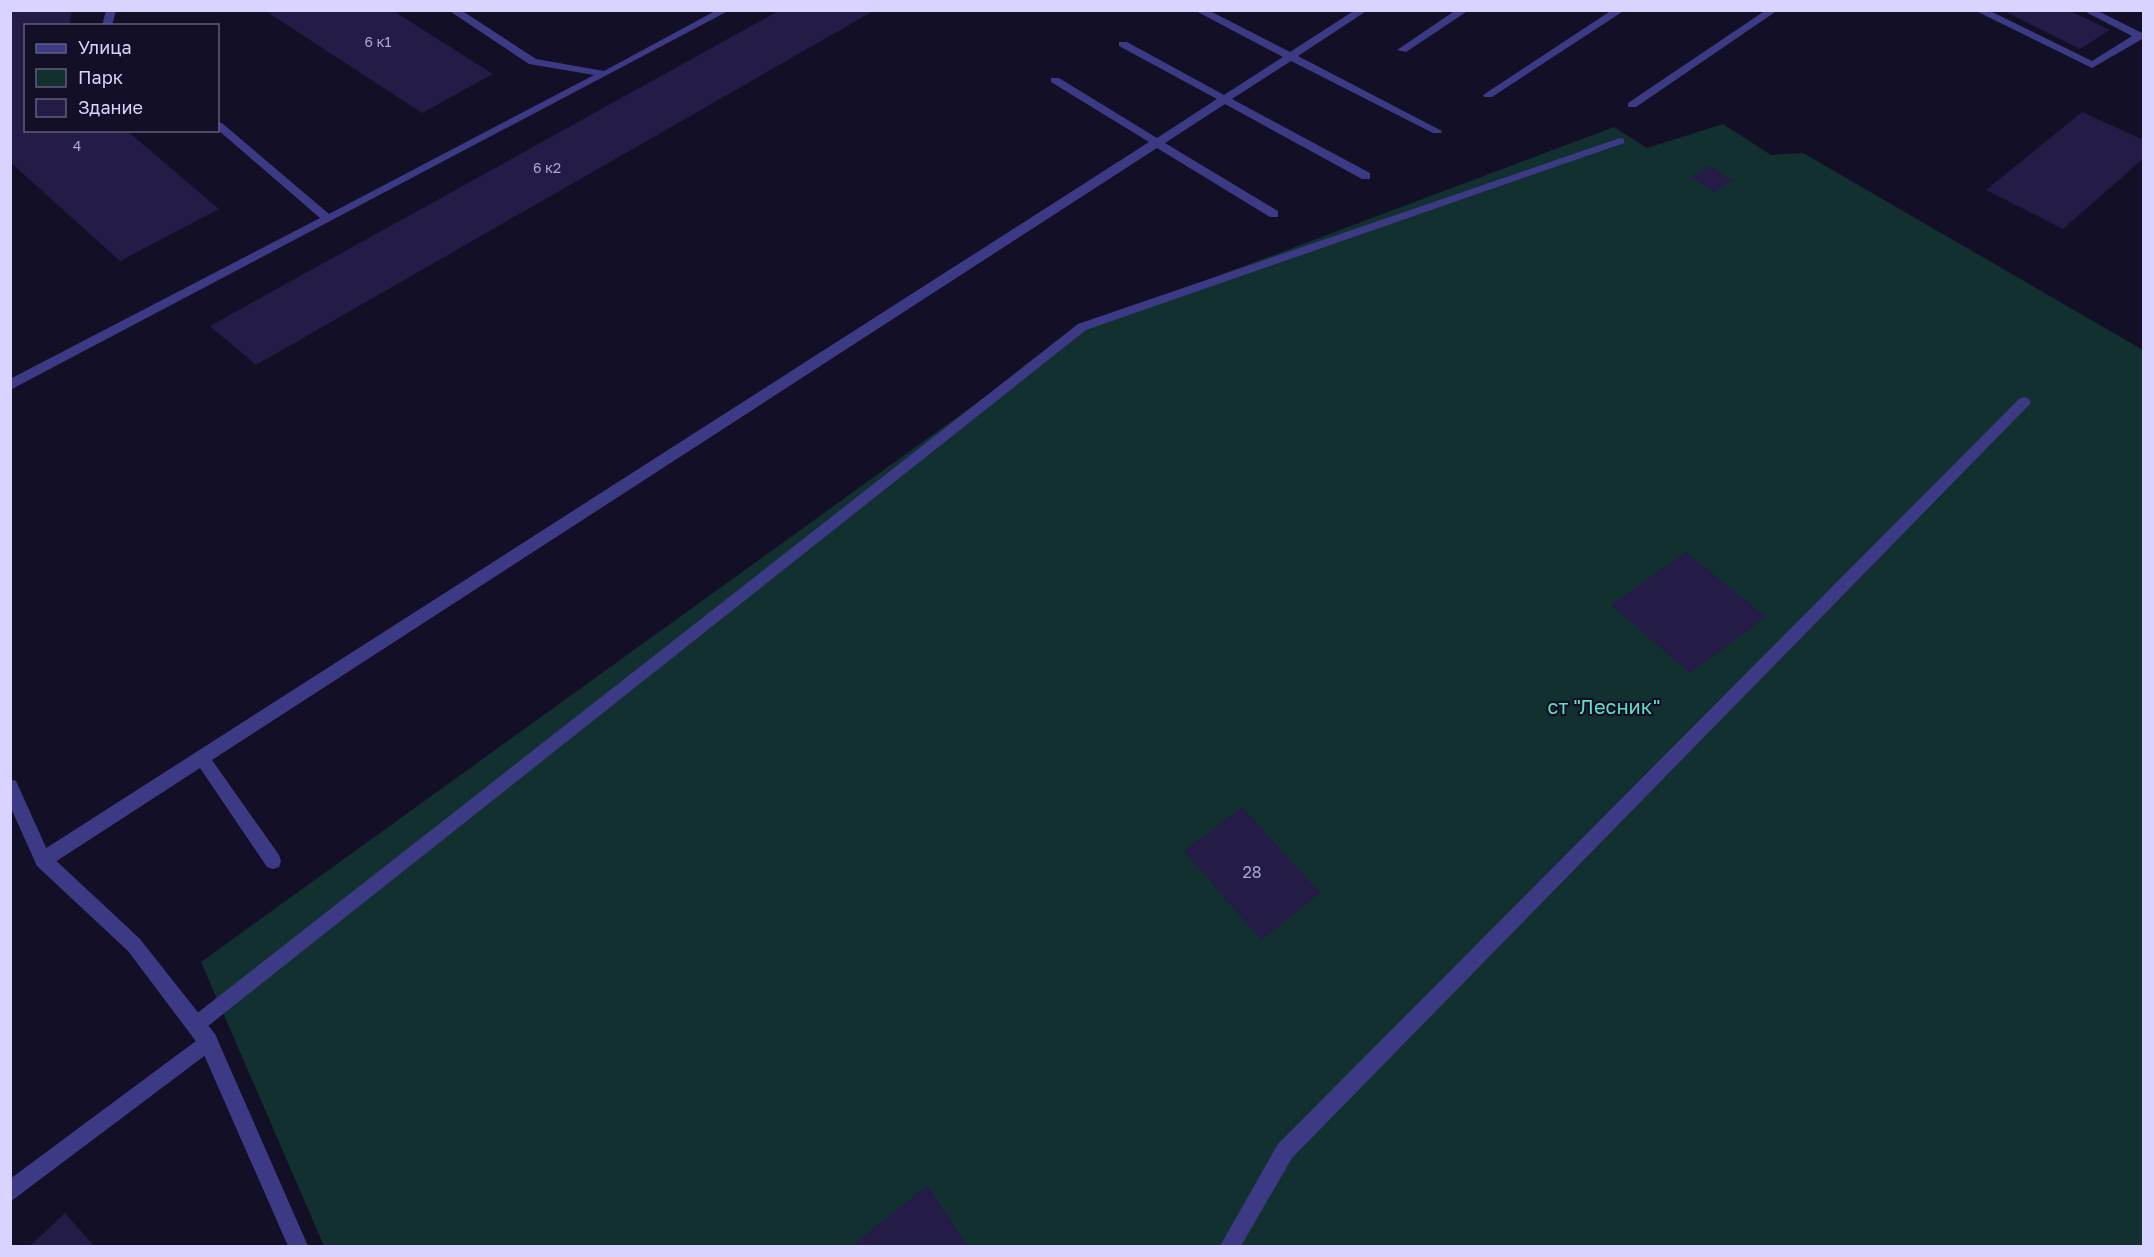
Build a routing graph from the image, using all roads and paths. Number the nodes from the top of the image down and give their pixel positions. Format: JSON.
{"nodes":[{"id":1,"x":453,"y":10,"type":"edge"},
{"id":2,"x":725,"y":10,"type":"edge"},
{"id":3,"x":1199,"y":10,"type":"edge"},
{"id":4,"x":1363,"y":10,"type":"edge"},
{"id":5,"x":1464,"y":10,"type":"edge"},
{"id":6,"x":1620,"y":10,"type":"edge"},
{"id":7,"x":1773,"y":10,"type":"edge"},
{"id":8,"x":1979,"y":10,"type":"edge"},
{"id":9,"x":2087,"y":10,"type":"edge"},
{"id":10,"x":1123,"y":44,"type":"dead end"},
{"id":11,"x":1402,"y":50,"type":"dead end"},
{"id":12,"x":1292,"y":57,"type":"junction"},
{"id":13,"x":605,"y":74,"type":"junction"},
{"id":14,"x":1055,"y":80,"type":"dead end"},
{"id":15,"x":1488,"y":95,"type":"dead end"},
{"id":16,"x":1226,"y":100,"type":"junction"},
{"id":17,"x":1632,"y":105,"type":"dead end"},
{"id":18,"x":219,"y":126,"type":"edge"},
{"id":19,"x":1437,"y":131,"type":"dead end"},
{"id":20,"x":1620,"y":141,"type":"dead end"},
{"id":21,"x":1159,"y":143,"type":"junction"},
{"id":22,"x":1366,"y":176,"type":"dead end"},
{"id":23,"x":1274,"y":214,"type":"dead end"},
{"id":24,"x":328,"y":219,"type":"junction"},
{"id":25,"x":10,"y":385,"type":"edge"},
{"id":26,"x":2024,"y":402,"type":"dead end"},
{"id":27,"x":202,"y":758,"type":"junction"},
{"id":28,"x":10,"y":786,"type":"edge"},
{"id":29,"x":43,"y":860,"type":"junction"},
{"id":30,"x":273,"y":861,"type":"dead end"},
{"id":31,"x":197,"y":1024,"type":"junction"},
{"id":32,"x":208,"y":1041,"type":"junction"},
{"id":33,"x":10,"y":1192,"type":"edge"},
{"id":34,"x":298,"y":1246,"type":"edge"},
{"id":35,"x":1230,"y":1246,"type":"edge"}],
"edges":[{"from":1,"to":13,"type":"street"},
{"from":2,"to":13,"type":"street"},
{"from":3,"to":12,"type":"street"},
{"from":4,"to":12,"type":"street"},
{"from":5,"to":11,"type":"street"},
{"from":6,"to":15,"type":"street"},
{"from":7,"to":17,"type":"street"},
{"from":8,"to":9,"type":"street"},
{"from":10,"to":16,"type":"street"},
{"from":12,"to":16,"type":"street"},
{"from":12,"to":19,"type":"street"},
{"from":13,"to":24,"type":"street"},
{"from":14,"to":21,"type":"street"},
{"from":16,"to":21,"type":"street"},
{"from":16,"to":22,"type":"street"},
{"from":18,"to":24,"type":"street"},
{"from":20,"to":31,"type":"street"},
{"from":21,"to":23,"type":"street"},
{"from":21,"to":27,"type":"street"},
{"from":24,"to":25,"type":"street"},
{"from":26,"to":35,"type":"street"},
{"from":27,"to":29,"type":"street"},
{"from":27,"to":30,"type":"street"},
{"from":28,"to":29,"type":"street"},
{"from":29,"to":31,"type":"street"},
{"from":31,"to":32,"type":"street"},
{"from":32,"to":33,"type":"street"},
{"from":32,"to":34,"type":"street"}]}
